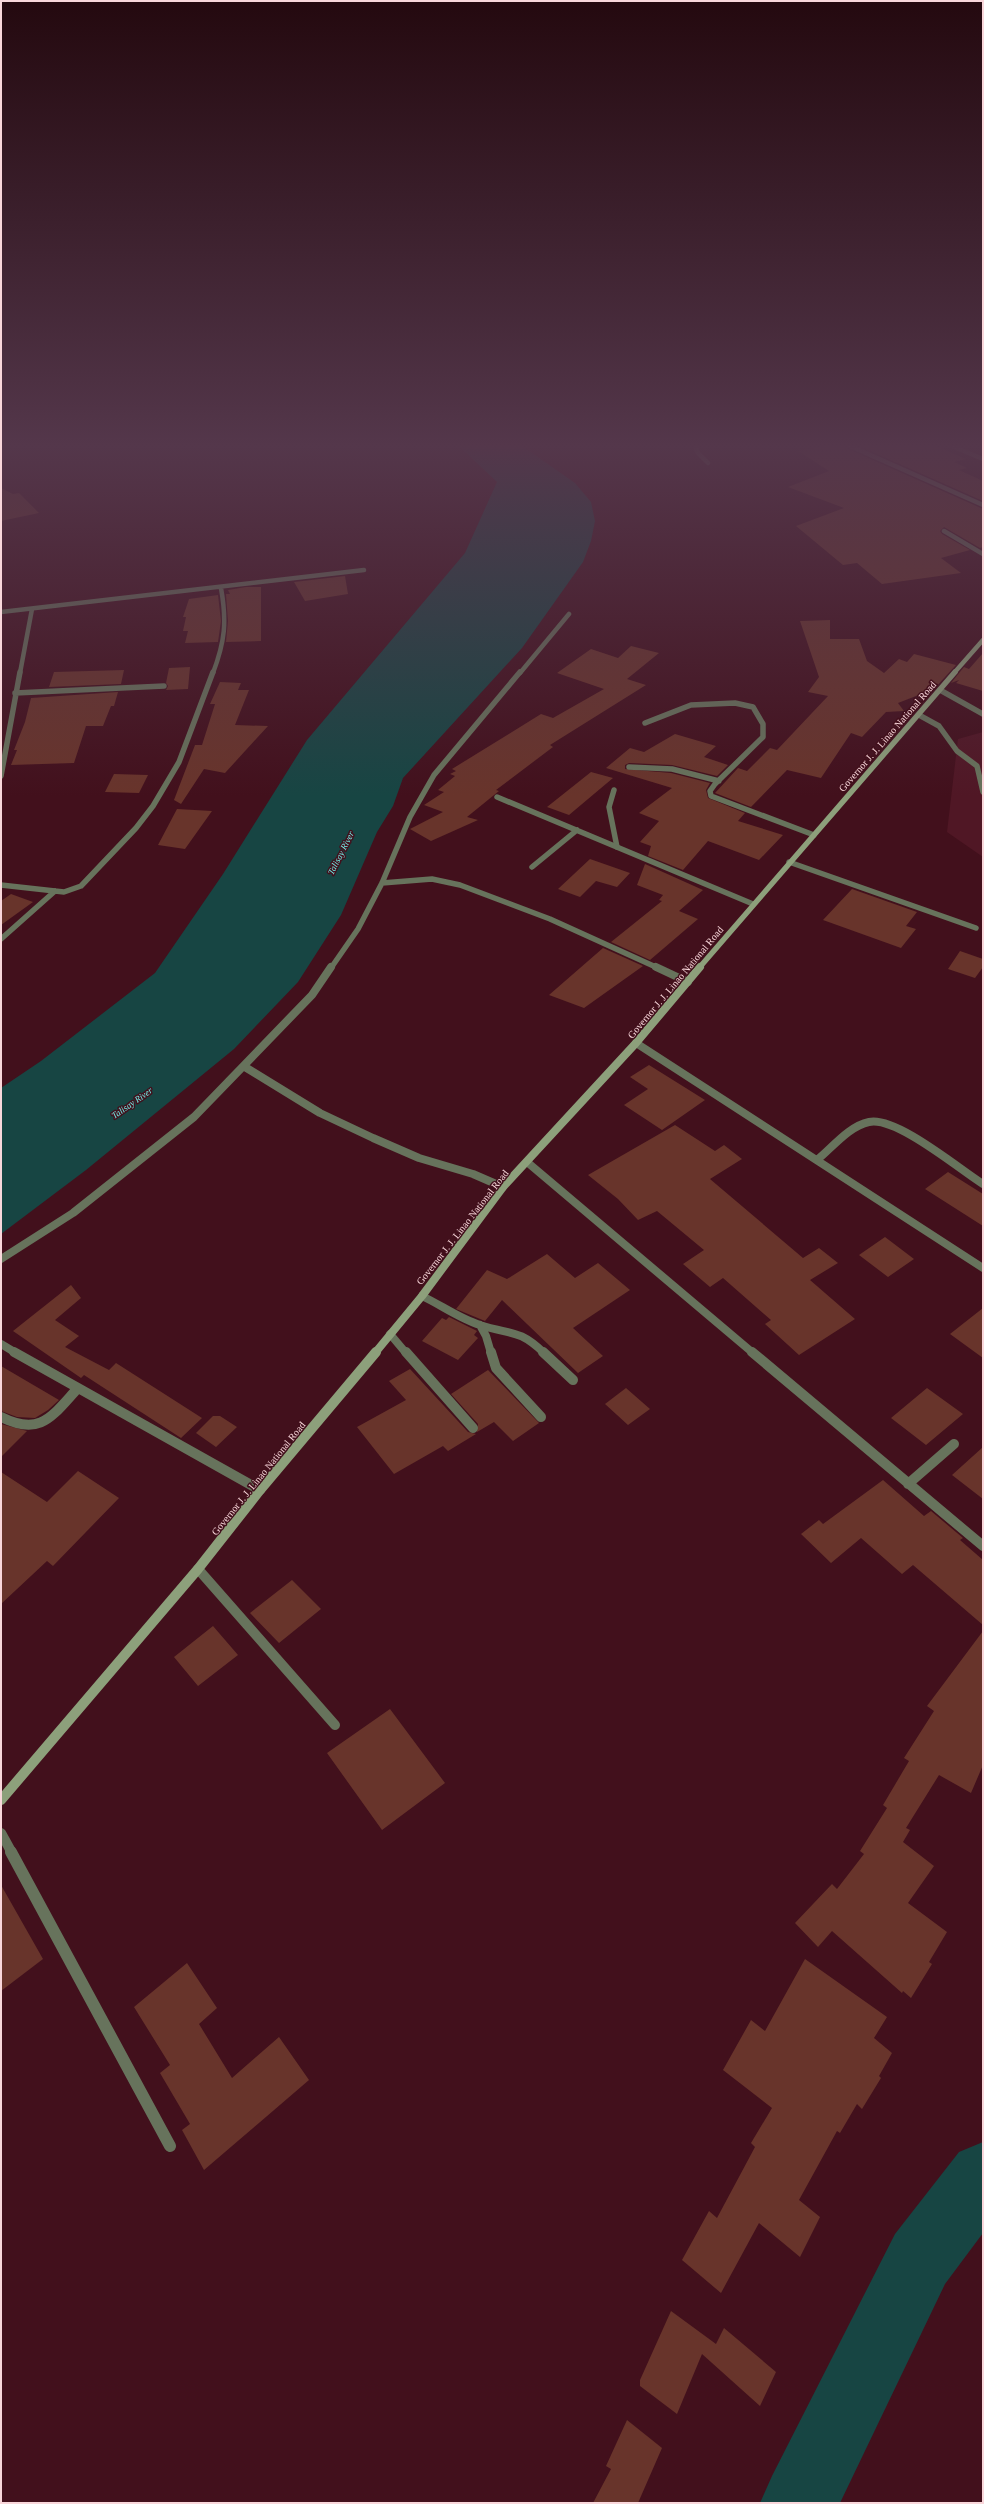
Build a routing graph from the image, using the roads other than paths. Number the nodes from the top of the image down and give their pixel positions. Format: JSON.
{"nodes":[{"id":1,"x":364,"y":570,"type":"dead end"},
{"id":2,"x":221,"y":588,"type":"junction"},
{"id":3,"x":32,"y":609,"type":"junction"},
{"id":4,"x":1,"y":612,"type":"edge"},
{"id":5,"x":569,"y":614,"type":"dead end"},
{"id":6,"x":983,"y":640,"type":"edge"},
{"id":7,"x":164,"y":686,"type":"dead end"},
{"id":8,"x":940,"y":690,"type":"junction"},
{"id":9,"x":15,"y":693,"type":"junction"},
{"id":10,"x":983,"y":714,"type":"edge"},
{"id":11,"x":919,"y":715,"type":"junction"},
{"id":12,"x":645,"y":723,"type":"dead end"},
{"id":13,"x":2,"y":767,"type":"edge"},
{"id":14,"x":629,"y":767,"type":"dead end"},
{"id":15,"x":1,"y":776,"type":"edge"},
{"id":16,"x":719,"y":781,"type":"junction"},
{"id":17,"x":614,"y":790,"type":"dead end"},
{"id":18,"x":983,"y":792,"type":"edge"},
{"id":19,"x":497,"y":797,"type":"dead end"},
{"id":20,"x":577,"y":830,"type":"junction"},
{"id":21,"x":814,"y":835,"type":"junction"},
{"id":22,"x":617,"y":847,"type":"junction"},
{"id":23,"x":789,"y":862,"type":"junction"},
{"id":24,"x":532,"y":867,"type":"dead end"},
{"id":25,"x":382,"y":883,"type":"junction"},
{"id":26,"x":1,"y":885,"type":"edge"},
{"id":27,"x":55,"y":891,"type":"junction"},
{"id":28,"x":753,"y":904,"type":"junction"},
{"id":29,"x":976,"y":928,"type":"dead end"},
{"id":30,"x":1,"y":938,"type":"edge"},
{"id":31,"x":688,"y":982,"type":"junction"},
{"id":32,"x":636,"y":1043,"type":"junction"},
{"id":33,"x":245,"y":1067,"type":"junction"},
{"id":34,"x":817,"y":1160,"type":"junction"},
{"id":35,"x":526,"y":1162,"type":"junction"},
{"id":36,"x":983,"y":1184,"type":"edge"},
{"id":37,"x":503,"y":1187,"type":"junction"},
{"id":38,"x":1,"y":1259,"type":"edge"},
{"id":39,"x":983,"y":1268,"type":"edge"},
{"id":40,"x":422,"y":1296,"type":"junction"},
{"id":41,"x":480,"y":1325,"type":"junction"},
{"id":42,"x":390,"y":1334,"type":"junction"},
{"id":43,"x":1,"y":1344,"type":"edge"},
{"id":44,"x":573,"y":1380,"type":"dead end"},
{"id":45,"x":78,"y":1388,"type":"junction"},
{"id":46,"x":1,"y":1417,"type":"edge"},
{"id":47,"x":541,"y":1417,"type":"dead end"},
{"id":48,"x":473,"y":1428,"type":"dead end"},
{"id":49,"x":954,"y":1444,"type":"dead end"},
{"id":50,"x":908,"y":1484,"type":"junction"},
{"id":51,"x":260,"y":1490,"type":"junction"},
{"id":52,"x":983,"y":1546,"type":"edge"},
{"id":53,"x":198,"y":1569,"type":"junction"},
{"id":54,"x":335,"y":1725,"type":"dead end"},
{"id":55,"x":1,"y":1800,"type":"edge"},
{"id":56,"x":1,"y":1833,"type":"edge"},
{"id":57,"x":170,"y":2146,"type":"dead end"}],
"edges":[{"from":1,"to":2,"type":"street"},
{"from":2,"to":3,"type":"street"},
{"from":2,"to":27,"type":"street"},
{"from":3,"to":4,"type":"street"},
{"from":3,"to":9,"type":"street"},
{"from":5,"to":25,"type":"street"},
{"from":6,"to":8,"type":"main road","name":"Governor J. J. Linao National Road"},
{"from":7,"to":9,"type":"street"},
{"from":8,"to":10,"type":"street"},
{"from":8,"to":11,"type":"main road","name":"Governor J. J. Linao National Road"},
{"from":9,"to":13,"type":"street"},
{"from":11,"to":18,"type":"street"},
{"from":11,"to":21,"type":"main road","name":"Governor J. J. Linao National Road"},
{"from":12,"to":16,"type":"street"},
{"from":13,"to":15,"type":"street"},
{"from":14,"to":16,"type":"street"},
{"from":16,"to":21,"type":"street"},
{"from":17,"to":22,"type":"street"},
{"from":19,"to":20,"type":"street"},
{"from":20,"to":22,"type":"street"},
{"from":20,"to":24,"type":"street"},
{"from":21,"to":23,"type":"main road","name":"Governor J. J. Linao National Road"},
{"from":22,"to":28,"type":"street"},
{"from":23,"to":28,"type":"main road","name":"Governor J. J. Linao National Road"},
{"from":23,"to":29,"type":"street"},
{"from":25,"to":31,"type":"street"},
{"from":25,"to":33,"type":"street"},
{"from":26,"to":27,"type":"street"},
{"from":27,"to":30,"type":"street"},
{"from":28,"to":31,"type":"main road","name":"Governor J. J. Linao National Road"},
{"from":31,"to":32,"type":"main road","name":"Governor J. J. Linao National Road"},
{"from":32,"to":34,"type":"street"},
{"from":32,"to":35,"type":"main road","name":"Governor J. J. Linao National Road"},
{"from":33,"to":37,"type":"street"},
{"from":33,"to":38,"type":"street"},
{"from":34,"to":36,"type":"street"},
{"from":34,"to":39,"type":"street"},
{"from":35,"to":37,"type":"main road","name":"Governor J. J. Linao National Road"},
{"from":35,"to":50,"type":"street"},
{"from":37,"to":40,"type":"main road","name":"Governor J. J. Linao National Road"},
{"from":40,"to":41,"type":"street"},
{"from":40,"to":42,"type":"main road","name":"Governor J. J. Linao National Road"},
{"from":41,"to":44,"type":"street"},
{"from":41,"to":47,"type":"street"},
{"from":42,"to":48,"type":"street"},
{"from":42,"to":51,"type":"main road","name":"Governor J. J. Linao National Road"},
{"from":43,"to":45,"type":"street"},
{"from":45,"to":46,"type":"street"},
{"from":45,"to":51,"type":"street"},
{"from":49,"to":50,"type":"street"},
{"from":50,"to":52,"type":"street"},
{"from":51,"to":53,"type":"main road","name":"Governor J. J. Linao National Road"},
{"from":53,"to":54,"type":"street"},
{"from":53,"to":55,"type":"main road","name":"Governor J. J. Linao National Road"},
{"from":56,"to":57,"type":"street"}]}
